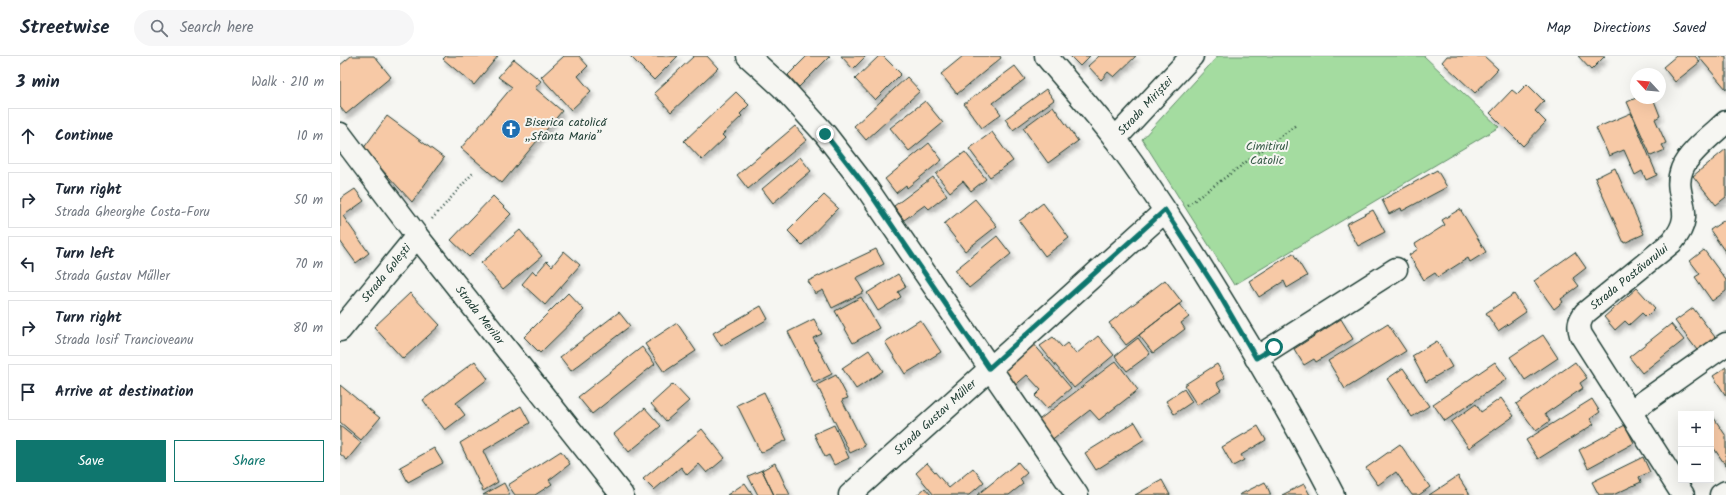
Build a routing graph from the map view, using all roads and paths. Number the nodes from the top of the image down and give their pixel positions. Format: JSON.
{"nodes":[{"id":1,"x":748,"y":56,"type":"edge"},
{"id":2,"x":1046,"y":56,"type":"edge"},
{"id":3,"x":1192,"y":56,"type":"edge"},
{"id":4,"x":1726,"y":122,"type":"edge"},
{"id":5,"x":1296,"y":125,"type":"dead end"},
{"id":6,"x":340,"y":134,"type":"edge"},
{"id":7,"x":1115,"y":139,"type":"junction"},
{"id":8,"x":473,"y":173,"type":"dead end"},
{"id":9,"x":1167,"y":214,"type":"junction"},
{"id":10,"x":417,"y":236,"type":"junction"},
{"id":11,"x":1396,"y":270,"type":"dead end"},
{"id":12,"x":340,"y":330,"type":"edge"},
{"id":13,"x":1726,"y":344,"type":"edge"},
{"id":14,"x":1256,"y":358,"type":"junction"},
{"id":15,"x":989,"y":368,"type":"junction"},
{"id":16,"x":1631,"y":412,"type":"junction"},
{"id":17,"x":1726,"y":492,"type":"edge"},
{"id":18,"x":622,"y":495,"type":"edge"},
{"id":19,"x":850,"y":495,"type":"edge"},
{"id":20,"x":1077,"y":495,"type":"edge"},
{"id":21,"x":1333,"y":495,"type":"edge"},
{"id":22,"x":1683,"y":495,"type":"edge"},
{"id":23,"x":1721,"y":495,"type":"edge"}],
"edges":[{"from":1,"to":15,"type":"street"},
{"from":2,"to":7,"type":"street"},
{"from":3,"to":7,"type":"street","name":"Strada Miriștei"},
{"from":4,"to":16,"type":"street","name":"Strada Postăvarului"},
{"from":5,"to":9,"type":"path"},
{"from":6,"to":10,"type":"street","name":"Strada Merilor"},
{"from":7,"to":9,"type":"street"},
{"from":8,"to":10,"type":"path"},
{"from":9,"to":14,"type":"street"},
{"from":9,"to":15,"type":"street","name":"Strada Gustav Műller"},
{"from":10,"to":12,"type":"street","name":"Strada Golești"},
{"from":10,"to":18,"type":"street","name":"Strada Merilor"},
{"from":11,"to":14,"type":"street"},
{"from":13,"to":16,"type":"street"},
{"from":14,"to":21,"type":"street"},
{"from":15,"to":19,"type":"street","name":"Strada Gustav Műller"},
{"from":15,"to":20,"type":"street"},
{"from":16,"to":22,"type":"street","name":"Strada Postăvarului"},
{"from":17,"to":23,"type":"street"}]}
